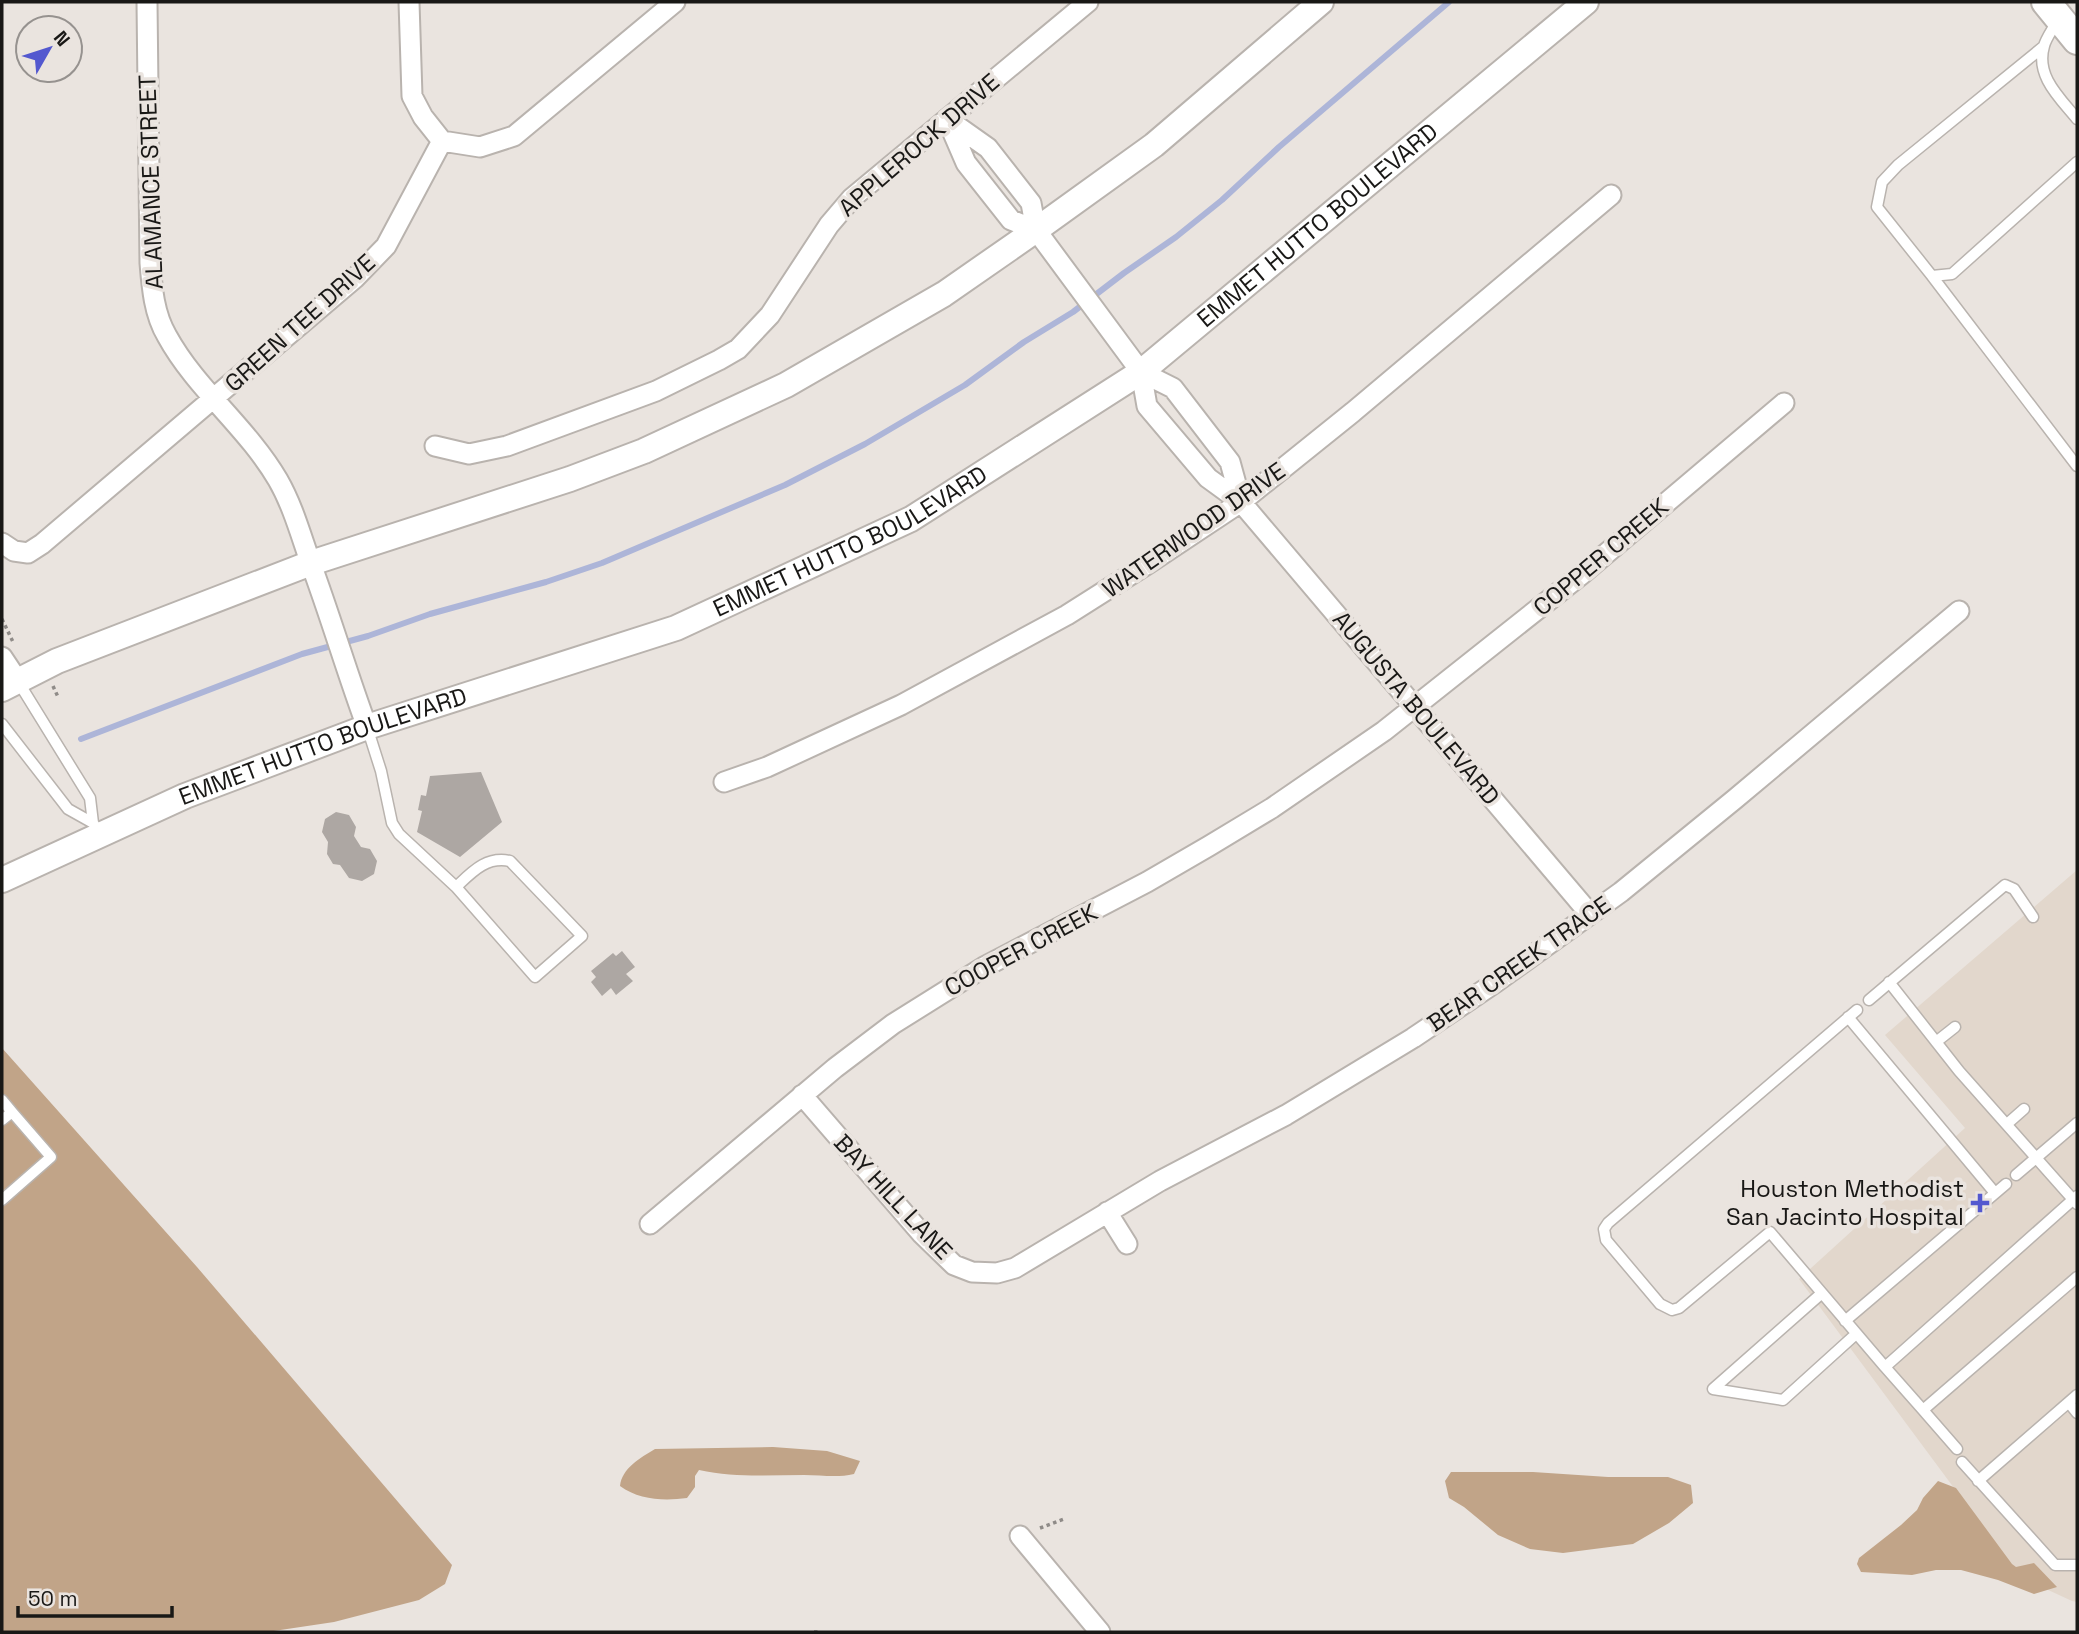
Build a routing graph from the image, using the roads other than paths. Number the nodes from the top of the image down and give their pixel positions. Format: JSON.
{"nodes":[{"id":1,"x":147,"y":2,"type":"edge"},
{"id":2,"x":409,"y":2,"type":"edge"},
{"id":3,"x":675,"y":2,"type":"edge"},
{"id":4,"x":1088,"y":2,"type":"edge"},
{"id":5,"x":1321,"y":2,"type":"edge"},
{"id":6,"x":1586,"y":2,"type":"edge"},
{"id":7,"x":2052,"y":10,"type":"edge"},
{"id":8,"x":2077,"y":40,"type":"edge"},
{"id":9,"x":2043,"y":47,"type":"junction"},
{"id":10,"x":947,"y":119,"type":"junction"},
{"id":11,"x":2077,"y":119,"type":"edge"},
{"id":12,"x":442,"y":141,"type":"junction"},
{"id":13,"x":2077,"y":162,"type":"edge"},
{"id":14,"x":1611,"y":195,"type":"dead end"},
{"id":15,"x":1037,"y":230,"type":"junction"},
{"id":16,"x":1932,"y":276,"type":"junction"},
{"id":17,"x":1141,"y":372,"type":"junction"},
{"id":18,"x":215,"y":399,"type":"junction"},
{"id":19,"x":1784,"y":403,"type":"dead end"},
{"id":20,"x":435,"y":446,"type":"dead end"},
{"id":21,"x":2077,"y":466,"type":"edge"},
{"id":22,"x":1241,"y":502,"type":"junction"},
{"id":23,"x":2,"y":543,"type":"edge"},
{"id":24,"x":311,"y":563,"type":"junction"},
{"id":25,"x":1959,"y":611,"type":"dead end"},
{"id":26,"x":8,"y":651,"type":"edge"},
{"id":27,"x":10,"y":685,"type":"edge"},
{"id":28,"x":1415,"y":708,"type":"junction"},
{"id":29,"x":2,"y":724,"type":"edge"},
{"id":30,"x":367,"y":727,"type":"junction"},
{"id":31,"x":724,"y":782,"type":"dead end"},
{"id":32,"x":97,"y":829,"type":"junction"},
{"id":33,"x":2,"y":880,"type":"edge"},
{"id":34,"x":456,"y":887,"type":"junction"},
{"id":35,"x":1590,"y":914,"type":"junction"},
{"id":36,"x":2033,"y":917,"type":"dead end"},
{"id":37,"x":1889,"y":982,"type":"junction"},
{"id":38,"x":1869,"y":1000,"type":"dead end"},
{"id":39,"x":1857,"y":1010,"type":"dead end"},
{"id":40,"x":1848,"y":1017,"type":"junction"},
{"id":41,"x":1955,"y":1027,"type":"dead end"},
{"id":42,"x":1936,"y":1042,"type":"junction"},
{"id":43,"x":803,"y":1096,"type":"junction"},
{"id":44,"x":2,"y":1100,"type":"edge"},
{"id":45,"x":2024,"y":1109,"type":"dead end"},
{"id":46,"x":12,"y":1112,"type":"junction"},
{"id":47,"x":2,"y":1120,"type":"edge"},
{"id":48,"x":2077,"y":1123,"type":"edge"},
{"id":49,"x":2007,"y":1124,"type":"junction"},
{"id":50,"x":2037,"y":1157,"type":"junction"},
{"id":51,"x":2016,"y":1175,"type":"dead end"},
{"id":52,"x":2006,"y":1184,"type":"dead end"},
{"id":53,"x":1995,"y":1193,"type":"junction"},
{"id":54,"x":2,"y":1200,"type":"edge"},
{"id":55,"x":2076,"y":1200,"type":"edge"},
{"id":56,"x":1107,"y":1212,"type":"junction"},
{"id":57,"x":650,"y":1224,"type":"dead end"},
{"id":58,"x":1127,"y":1244,"type":"dead end"},
{"id":59,"x":1036,"y":1254,"type":"joint"},
{"id":60,"x":2077,"y":1277,"type":"edge"},
{"id":61,"x":1822,"y":1293,"type":"junction"},
{"id":62,"x":1845,"y":1321,"type":"junction"},
{"id":63,"x":1856,"y":1334,"type":"junction"},
{"id":64,"x":1885,"y":1367,"type":"junction"},
{"id":65,"x":2077,"y":1395,"type":"edge"},
{"id":66,"x":2069,"y":1403,"type":"junction"},
{"id":67,"x":1923,"y":1410,"type":"junction"},
{"id":68,"x":2077,"y":1413,"type":"edge"},
{"id":69,"x":1957,"y":1449,"type":"dead end"},
{"id":70,"x":1962,"y":1462,"type":"dead end"},
{"id":71,"x":1978,"y":1481,"type":"junction"},
{"id":72,"x":1020,"y":1536,"type":"road end"},
{"id":73,"x":2077,"y":1565,"type":"edge"},
{"id":74,"x":1100,"y":1632,"type":"edge"}],
"edges":[{"from":1,"to":18,"type":"street","name":"ALAMANCE STREET"},
{"from":2,"to":12,"type":"street"},
{"from":3,"to":12,"type":"street"},
{"from":4,"to":10,"type":"street","name":"APPLEROCK DRIVE"},
{"from":5,"to":15,"type":"street"},
{"from":6,"to":17,"type":"street","name":"EMMET HUTTO BOULEVARD"},
{"from":7,"to":8,"type":"main road"},
{"from":7,"to":9,"type":"lane"},
{"from":9,"to":11,"type":"lane"},
{"from":9,"to":16,"type":"lane"},
{"from":10,"to":15,"type":"street","name":"AUGUSTA BOULEVARD"},
{"from":10,"to":15,"type":"street","name":"AUGUSTA BOULEVARD"},
{"from":10,"to":20,"type":"street","name":"APPLEROCK DRIVE"},
{"from":12,"to":18,"type":"street","name":"GREEN TEE DRIVE"},
{"from":13,"to":16,"type":"lane"},
{"from":14,"to":22,"type":"street","name":"WATERWOOD DRIVE"},
{"from":15,"to":17,"type":"street","name":"AUGUSTA BOULEVARD"},
{"from":15,"to":24,"type":"street"},
{"from":16,"to":21,"type":"lane"},
{"from":17,"to":22,"type":"street","name":"AUGUSTA BOULEVARD"},
{"from":17,"to":22,"type":"street","name":"AUGUSTA BOULEVARD"},
{"from":17,"to":30,"type":"street","name":"EMMET HUTTO BOULEVARD"},
{"from":18,"to":23,"type":"street","name":"GREEN TEE DRIVE"},
{"from":18,"to":24,"type":"street","name":"ALAMANCE STREET"},
{"from":19,"to":28,"type":"street","name":"COPPER CREEK"},
{"from":22,"to":28,"type":"street","name":"AUGUSTA BOULEVARD"},
{"from":22,"to":31,"type":"street","name":"WATERWOOD DRIVE"},
{"from":24,"to":27,"type":"street"},
{"from":24,"to":30,"type":"street","name":"ALAMANCE STREET"},
{"from":25,"to":35,"type":"street","name":"BEAR CREEK TRACE"},
{"from":26,"to":27,"type":"street"},
{"from":27,"to":32,"type":"lane"},
{"from":28,"to":35,"type":"street","name":"AUGUSTA BOULEVARD"},
{"from":28,"to":43,"type":"street","name":"COOPER CREEK"},
{"from":29,"to":32,"type":"lane"},
{"from":30,"to":32,"type":"street","name":"EMMET HUTTO BOULEVARD"},
{"from":30,"to":34,"type":"lane"},
{"from":32,"to":33,"type":"street","name":"EMMET HUTTO BOULEVARD"},
{"from":34,"to":34,"type":"lane"},
{"from":35,"to":56,"type":"street","name":"BEAR CREEK TRACE"},
{"from":36,"to":37,"type":"lane"},
{"from":37,"to":38,"type":"lane"},
{"from":37,"to":42,"type":"lane"},
{"from":39,"to":40,"type":"lane"},
{"from":40,"to":53,"type":"lane"},
{"from":40,"to":61,"type":"lane"},
{"from":41,"to":42,"type":"lane"},
{"from":42,"to":49,"type":"lane"},
{"from":43,"to":57,"type":"street","name":"COOPER CREEK"},
{"from":43,"to":59,"type":"street","name":"BAY HILL LANE"},
{"from":44,"to":46,"type":"lane"},
{"from":45,"to":49,"type":"lane"},
{"from":46,"to":47,"type":"lane"},
{"from":46,"to":54,"type":"lane"},
{"from":48,"to":50,"type":"lane"},
{"from":49,"to":50,"type":"lane"},
{"from":50,"to":51,"type":"lane"},
{"from":50,"to":55,"type":"lane"},
{"from":52,"to":53,"type":"lane"},
{"from":53,"to":62,"type":"lane"},
{"from":55,"to":64,"type":"lane"},
{"from":56,"to":58,"type":"street"},
{"from":56,"to":59,"type":"street","name":"BEAR CREEK TRACE"},
{"from":60,"to":67,"type":"lane"},
{"from":61,"to":62,"type":"lane"},
{"from":61,"to":63,"type":"lane"},
{"from":62,"to":63,"type":"lane"},
{"from":63,"to":64,"type":"lane"},
{"from":64,"to":67,"type":"lane"},
{"from":65,"to":66,"type":"lane"},
{"from":66,"to":68,"type":"lane"},
{"from":66,"to":71,"type":"lane"},
{"from":67,"to":69,"type":"lane"},
{"from":70,"to":71,"type":"lane"},
{"from":71,"to":73,"type":"lane"},
{"from":72,"to":74,"type":"street"}]}
